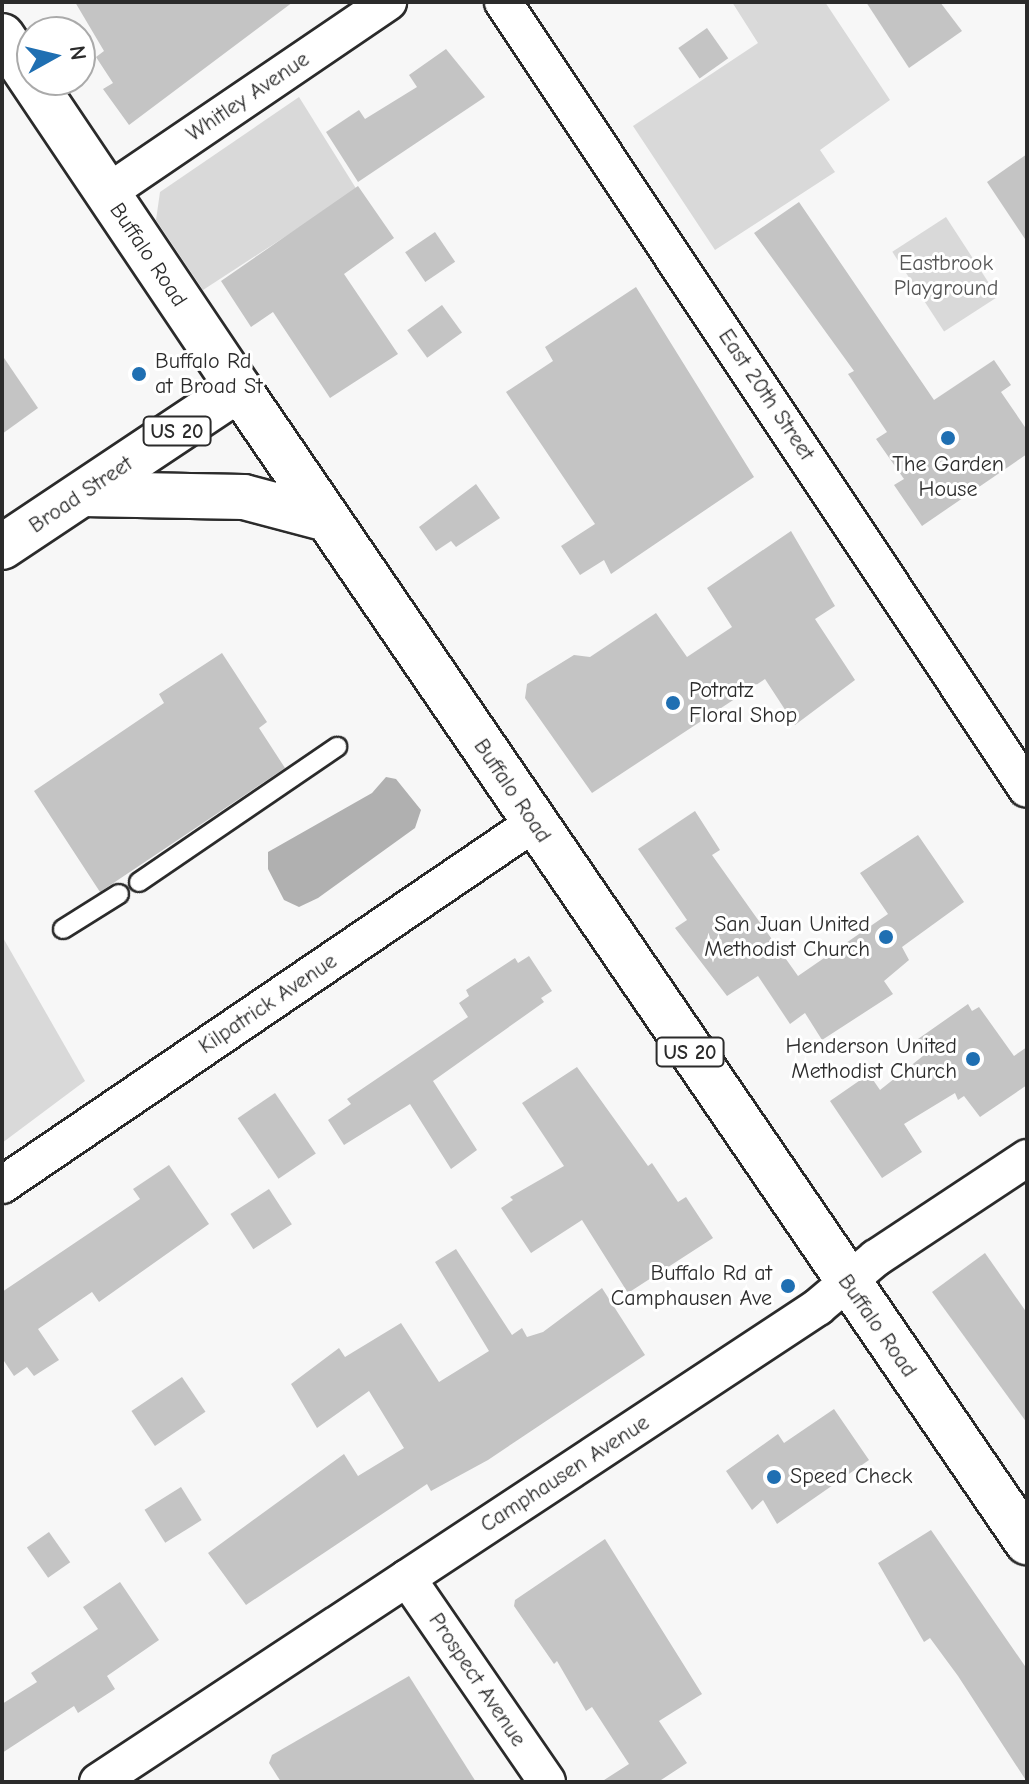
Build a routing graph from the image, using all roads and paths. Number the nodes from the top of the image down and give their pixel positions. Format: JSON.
{"nodes":[{"id":1,"x":388,"y":2,"type":"edge"},
{"id":2,"x":503,"y":2,"type":"edge"},
{"id":3,"x":2,"y":36,"type":"edge"},
{"id":4,"x":107,"y":193,"type":"junction"},
{"id":5,"x":239,"y":389,"type":"junction"},
{"id":6,"x":83,"y":494,"type":"junction"},
{"id":7,"x":327,"y":519,"type":"junction"},
{"id":8,"x":2,"y":547,"type":"edge"},
{"id":9,"x":337,"y":747,"type":"dead end"},
{"id":10,"x":1027,"y":789,"type":"edge"},
{"id":11,"x":534,"y":823,"type":"junction"},
{"id":12,"x":139,"y":882,"type":"dead end"},
{"id":13,"x":119,"y":894,"type":"dead end"},
{"id":14,"x":63,"y":929,"type":"dead end"},
{"id":15,"x":1027,"y":1158,"type":"edge"},
{"id":16,"x":2,"y":1185,"type":"edge"},
{"id":17,"x":846,"y":1283,"type":"junction"},
{"id":18,"x":1027,"y":1542,"type":"edge"},
{"id":19,"x":407,"y":1578,"type":"junction"},
{"id":20,"x":98,"y":1782,"type":"edge"},
{"id":21,"x":547,"y":1782,"type":"edge"}],
"edges":[{"from":1,"to":4,"type":"street","name":"Whitley Avenue"},
{"from":2,"to":10,"type":"street","name":"East 20th Street"},
{"from":3,"to":4,"type":"main road","name":"Buffalo Road"},
{"from":4,"to":5,"type":"main road","name":"Buffalo Road"},
{"from":5,"to":6,"type":"main road","name":"Broad Street","number":"US 20"},
{"from":5,"to":7,"type":"main road","name":"Buffalo Road","number":"US 20"},
{"from":6,"to":7,"type":"main road"},
{"from":6,"to":8,"type":"main road","name":"Broad Street","number":"US 20"},
{"from":7,"to":11,"type":"main road","name":"Buffalo Road","number":"US 20"},
{"from":9,"to":12,"type":"lane"},
{"from":11,"to":16,"type":"street","name":"Kilpatrick Avenue"},
{"from":11,"to":17,"type":"main road","name":"Buffalo Road","number":"US 20"},
{"from":13,"to":14,"type":"lane"},
{"from":15,"to":17,"type":"street","name":"Camphausen Avenue"},
{"from":17,"to":18,"type":"main road","name":"Buffalo Road","number":"US 20"},
{"from":17,"to":19,"type":"street","name":"Camphausen Avenue"},
{"from":19,"to":20,"type":"street","name":"Camphausen Avenue"},
{"from":19,"to":21,"type":"street","name":"Prospect Avenue"}]}
